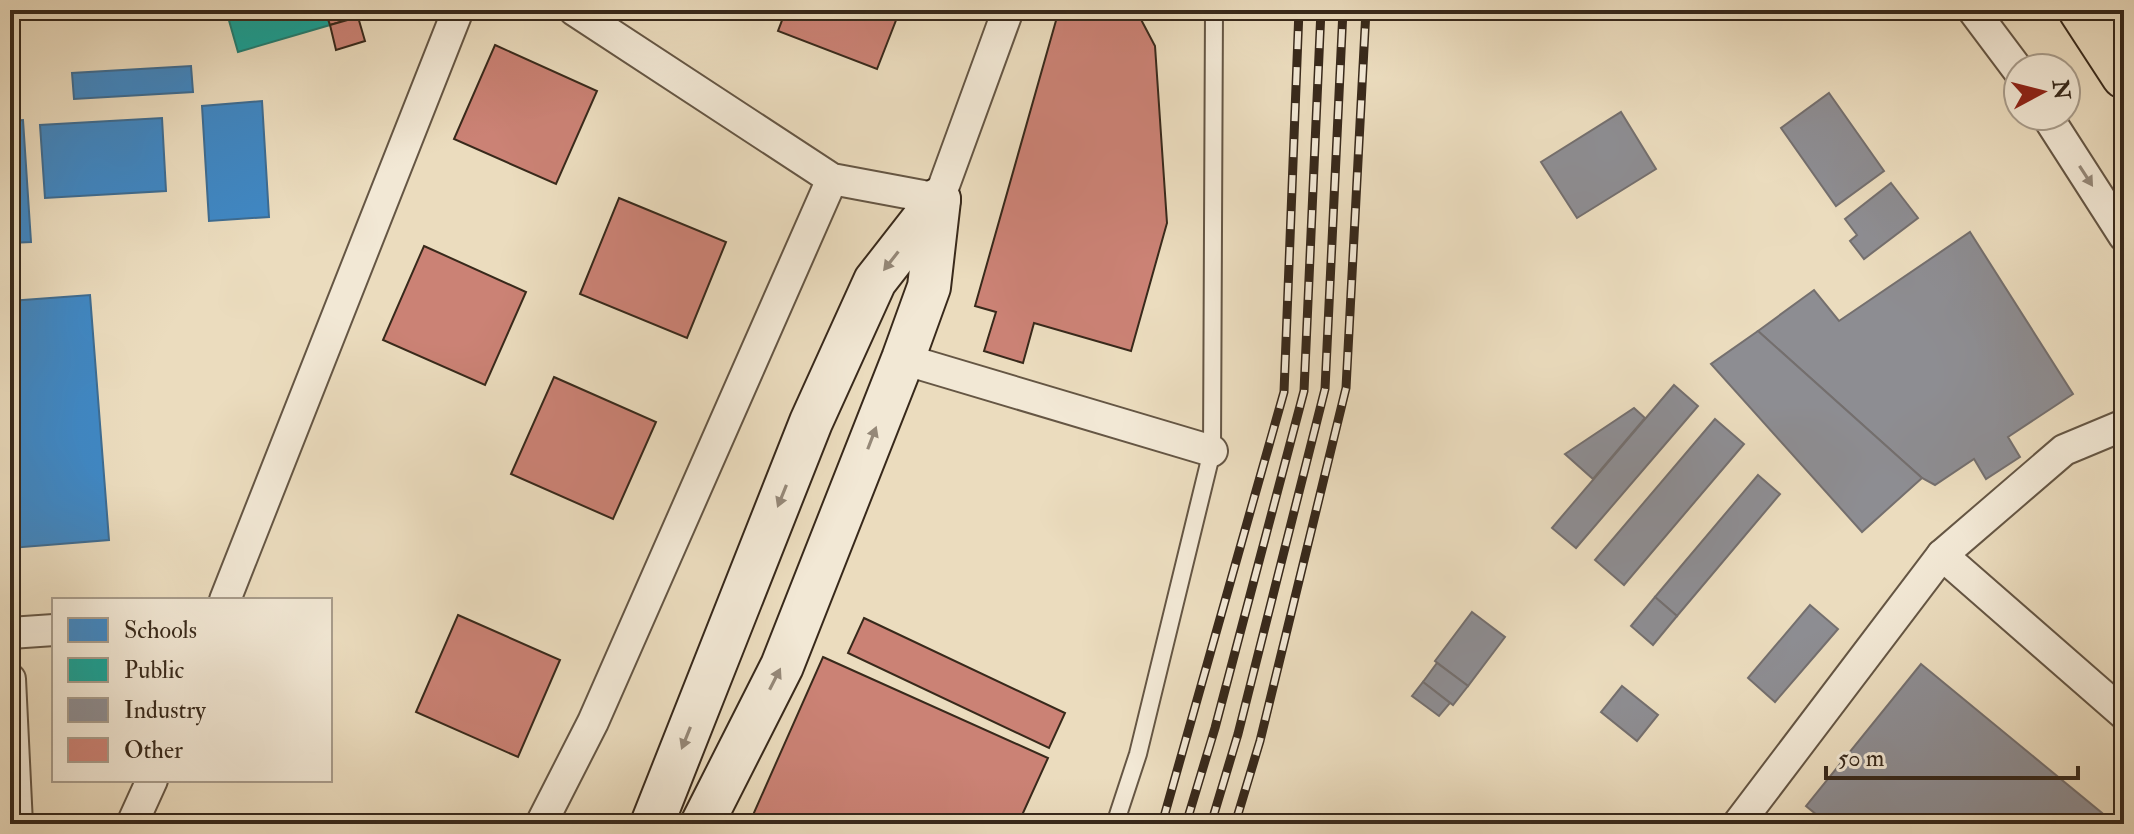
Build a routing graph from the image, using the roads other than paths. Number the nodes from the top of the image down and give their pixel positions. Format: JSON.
{"nodes":[{"id":1,"x":458,"y":10,"type":"edge"},
{"id":2,"x":574,"y":10,"type":"edge"},
{"id":3,"x":1008,"y":10,"type":"edge"},
{"id":4,"x":1214,"y":10,"type":"edge"},
{"id":5,"x":1973,"y":10,"type":"edge"},
{"id":6,"x":2081,"y":11,"type":"edge"},
{"id":7,"x":2004,"y":52,"type":"edge"},
{"id":8,"x":2124,"y":76,"type":"edge"},
{"id":9,"x":2057,"y":132,"type":"edge"},
{"id":10,"x":832,"y":179,"type":"junction"},
{"id":11,"x":939,"y":199,"type":"junction"},
{"id":12,"x":2124,"y":236,"type":"edge"},
{"id":13,"x":903,"y":359,"type":"junction"},
{"id":14,"x":2124,"y":425,"type":"edge"},
{"id":15,"x":1212,"y":451,"type":"junction"},
{"id":16,"x":1942,"y":555,"type":"junction"},
{"id":17,"x":226,"y":598,"type":"edge"},
{"id":18,"x":52,"y":630,"type":"edge"},
{"id":19,"x":10,"y":633,"type":"edge"},
{"id":20,"x":10,"y":679,"type":"edge"},
{"id":21,"x":2124,"y":714,"type":"edge"},
{"id":22,"x":151,"y":782,"type":"edge"},
{"id":23,"x":17,"y":824,"type":"edge"},
{"id":24,"x":132,"y":824,"type":"edge"},
{"id":25,"x":541,"y":824,"type":"edge"},
{"id":26,"x":652,"y":824,"type":"edge"},
{"id":27,"x":702,"y":824,"type":"edge"},
{"id":28,"x":1115,"y":824,"type":"edge"},
{"id":29,"x":1738,"y":824,"type":"edge"}],
"edges":[{"from":1,"to":17,"type":"street"},
{"from":2,"to":10,"type":"street"},
{"from":3,"to":11,"type":"street"},
{"from":4,"to":15,"type":"lane"},
{"from":5,"to":7,"type":"street"},
{"from":6,"to":8,"type":"highway"},
{"from":9,"to":12,"type":"street","one_way":true},
{"from":10,"to":11,"type":"street"},
{"from":10,"to":25,"type":"street"},
{"from":11,"to":13,"type":"street"},
{"from":11,"to":26,"type":"street","one_way":true},
{"from":13,"to":15,"type":"street"},
{"from":27,"to":13,"type":"street","one_way":true},
{"from":14,"to":16,"type":"street"},
{"from":15,"to":28,"type":"lane"},
{"from":16,"to":21,"type":"street"},
{"from":16,"to":29,"type":"street"},
{"from":18,"to":19,"type":"street"},
{"from":20,"to":23,"type":"street"},
{"from":22,"to":24,"type":"street"}]}
